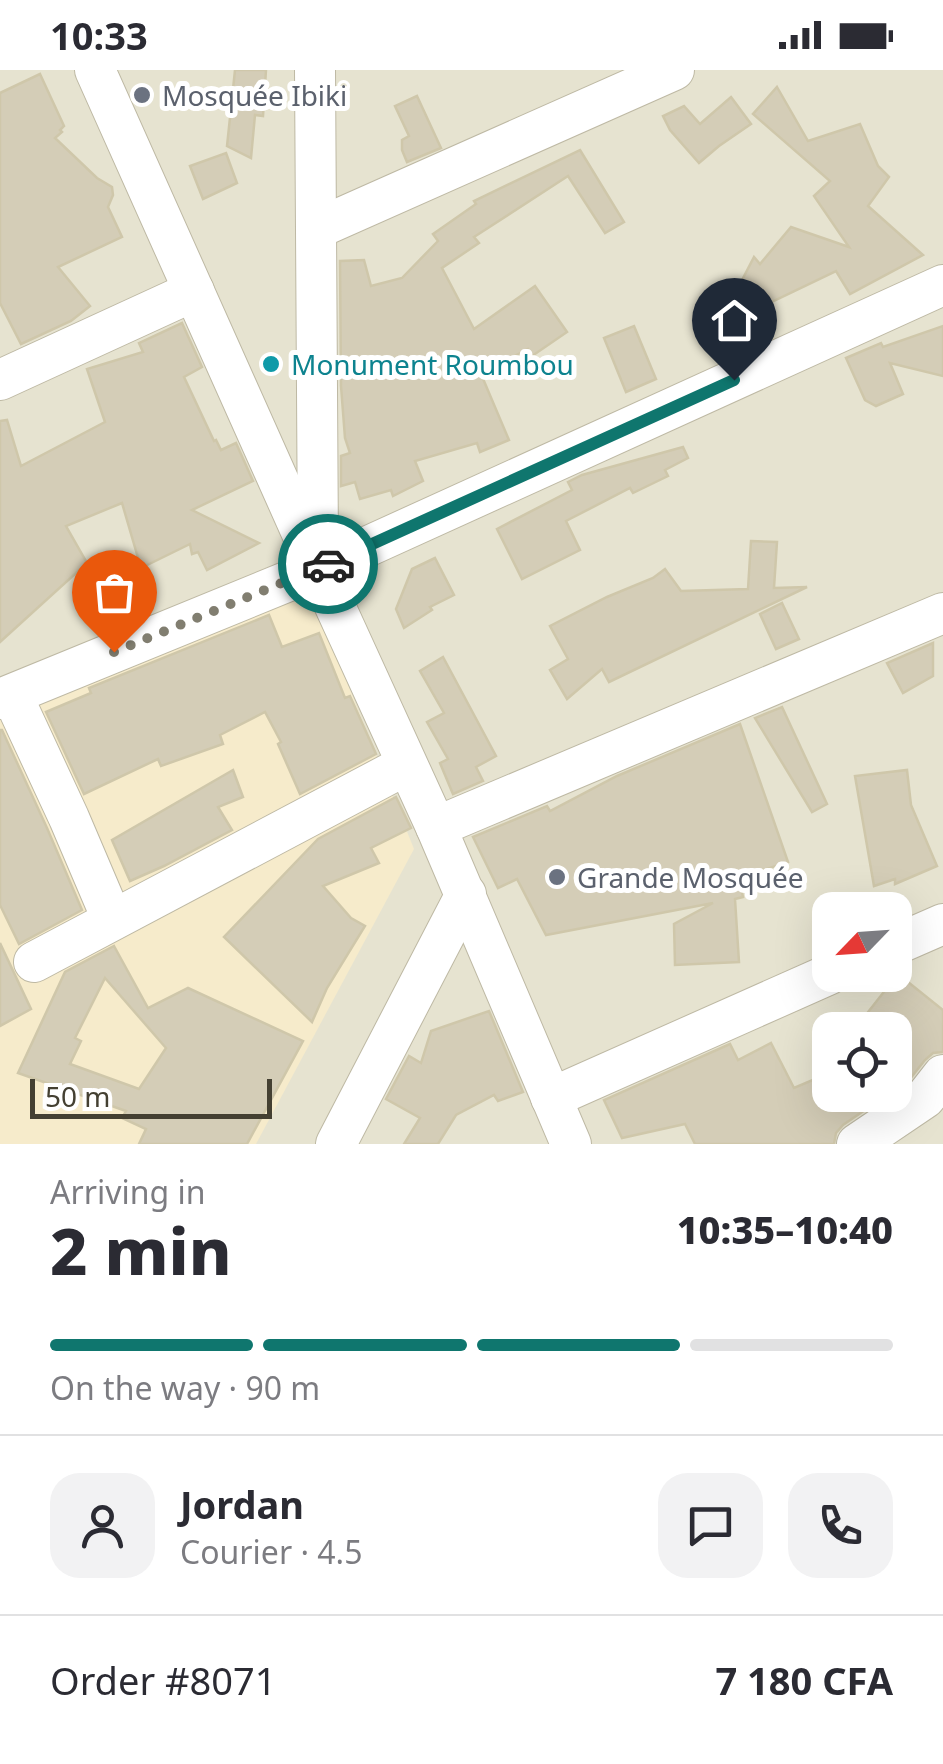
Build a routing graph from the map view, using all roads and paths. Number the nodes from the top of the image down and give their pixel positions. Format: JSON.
{"nodes":[{"id":1,"x":95,"y":70,"type":"edge"},
{"id":2,"x":315,"y":70,"type":"edge"},
{"id":3,"x":674,"y":70,"type":"edge"},
{"id":4,"x":316,"y":230,"type":"junction"},
{"id":5,"x":943,"y":286,"type":"edge"},
{"id":6,"x":194,"y":291,"type":"junction"},
{"id":7,"x":0,"y":380,"type":"edge"},
{"id":8,"x":318,"y":569,"type":"junction"},
{"id":9,"x":943,"y":613,"type":"edge"},
{"id":10,"x":6,"y":697,"type":"edge"},
{"id":11,"x":406,"y":765,"type":"junction"},
{"id":12,"x":436,"y":827,"type":"junction"},
{"id":13,"x":466,"y":894,"type":"junction"},
{"id":14,"x":112,"y":920,"type":"junction"},
{"id":15,"x":943,"y":924,"type":"edge"},
{"id":16,"x":912,"y":938,"type":"edge"},
{"id":17,"x":34,"y":962,"type":"dead end"},
{"id":18,"x":812,"y":982,"type":"edge"},
{"id":19,"x":943,"y":1075,"type":"edge"},
{"id":20,"x":551,"y":1098,"type":"junction"},
{"id":21,"x":336,"y":1144,"type":"edge"},
{"id":22,"x":571,"y":1144,"type":"edge"},
{"id":23,"x":857,"y":1144,"type":"edge"}],
"edges":[{"from":1,"to":6,"type":"street"},
{"from":2,"to":4,"type":"street"},
{"from":3,"to":4,"type":"street"},
{"from":4,"to":8,"type":"street"},
{"from":5,"to":8,"type":"street"},
{"from":6,"to":7,"type":"street"},
{"from":6,"to":8,"type":"street"},
{"from":8,"to":10,"type":"street"},
{"from":8,"to":11,"type":"street"},
{"from":9,"to":12,"type":"street"},
{"from":10,"to":14,"type":"street"},
{"from":11,"to":12,"type":"street"},
{"from":11,"to":14,"type":"street"},
{"from":12,"to":13,"type":"street"},
{"from":13,"to":20,"type":"street"},
{"from":13,"to":21,"type":"street"},
{"from":14,"to":17,"type":"street"},
{"from":15,"to":16,"type":"street"},
{"from":18,"to":20,"type":"street"},
{"from":19,"to":23,"type":"street"},
{"from":20,"to":22,"type":"street"}]}
